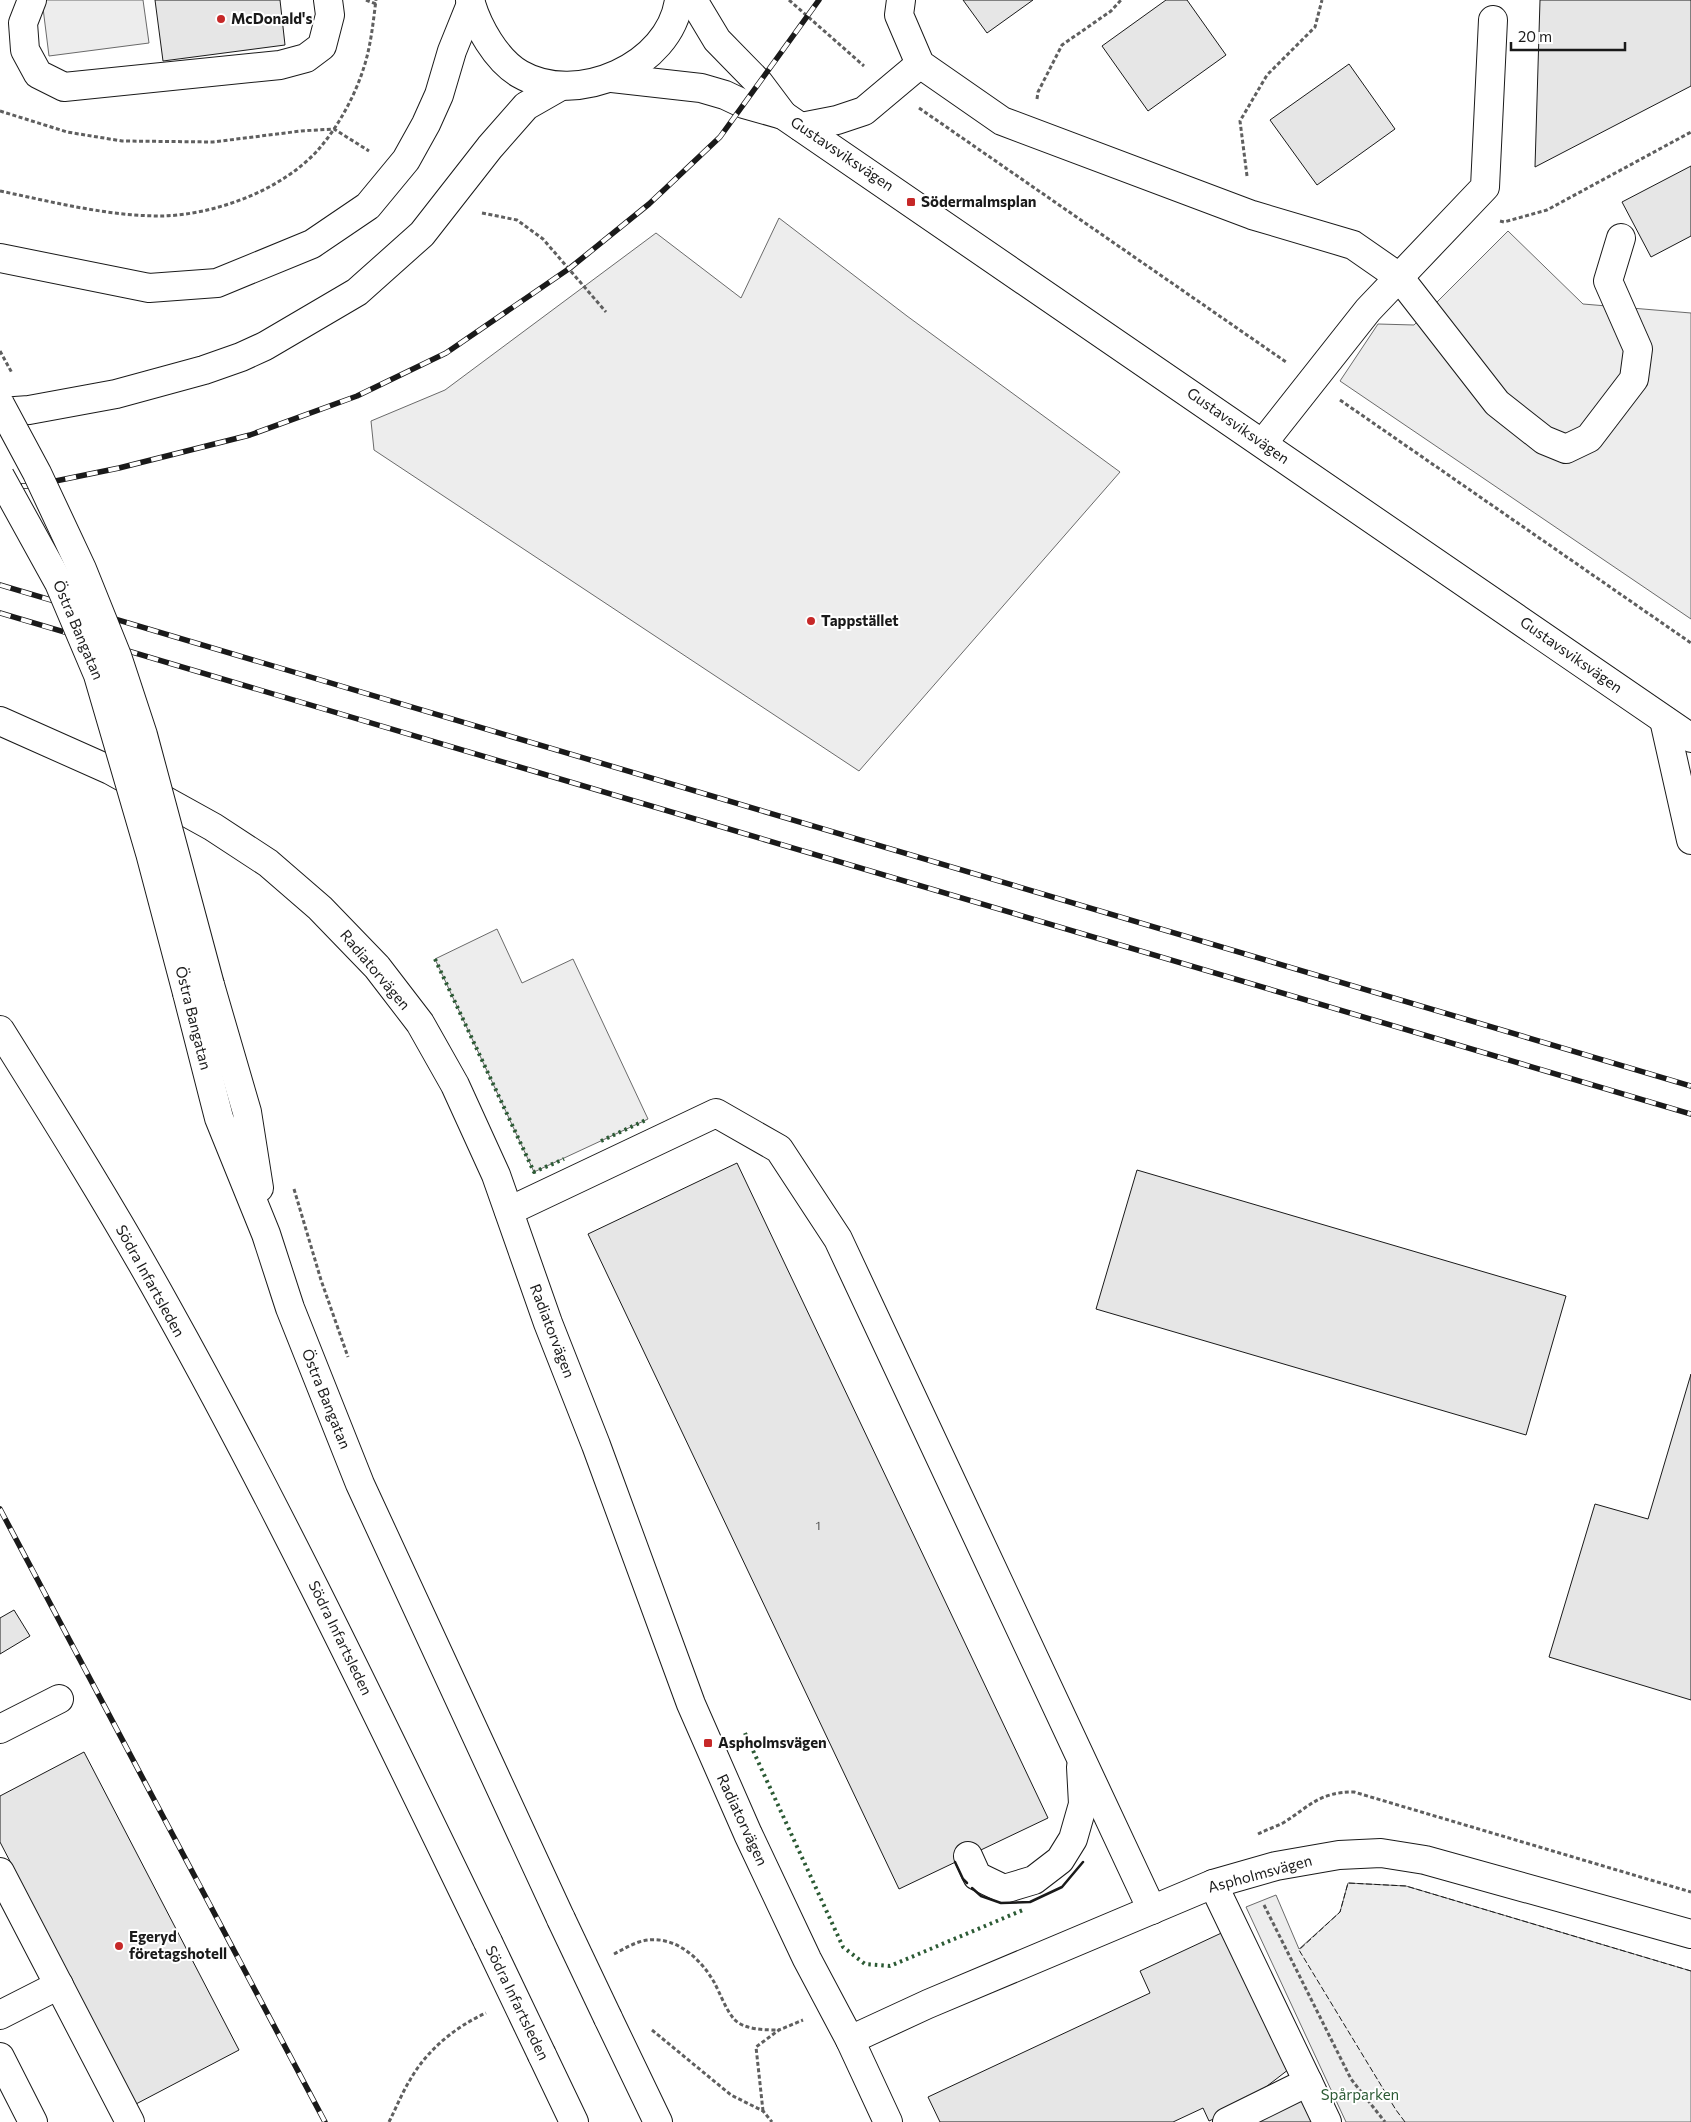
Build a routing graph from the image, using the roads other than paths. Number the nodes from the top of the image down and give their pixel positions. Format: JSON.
{"nodes":[{"id":1,"x":32,"y":0,"type":"edge"},
{"id":2,"x":328,"y":0,"type":"edge"},
{"id":3,"x":679,"y":0,"type":"edge"},
{"id":4,"x":692,"y":0,"type":"edge"},
{"id":5,"x":901,"y":0,"type":"edge"},
{"id":6,"x":470,"y":2,"type":"edge"},
{"id":7,"x":1493,"y":20,"type":"dead end"},
{"id":8,"x":920,"y":64,"type":"junction"},
{"id":9,"x":612,"y":78,"type":"junction"},
{"id":10,"x":562,"y":86,"type":"junction"},
{"id":11,"x":792,"y":121,"type":"junction"},
{"id":12,"x":1620,"y":238,"type":"dead end"},
{"id":13,"x":0,"y":258,"type":"edge"},
{"id":14,"x":1399,"y":277,"type":"junction"},
{"id":15,"x":0,"y":404,"type":"edge"},
{"id":16,"x":0,"y":412,"type":"edge"},
{"id":17,"x":1263,"y":443,"type":"junction"},
{"id":18,"x":0,"y":476,"type":"edge"},
{"id":19,"x":1664,"y":720,"type":"junction"},
{"id":20,"x":0,"y":722,"type":"edge"},
{"id":21,"x":1691,"y":738,"type":"edge"},
{"id":22,"x":1691,"y":840,"type":"edge"},
{"id":23,"x":199,"y":989,"type":"junction"},
{"id":24,"x":0,"y":1030,"type":"edge"},
{"id":25,"x":509,"y":1211,"type":"junction"},
{"id":26,"x":59,"y":1699,"type":"dead end"},
{"id":27,"x":0,"y":1730,"type":"edge"},
{"id":28,"x":1080,"y":1756,"type":"junction"},
{"id":29,"x":968,"y":1856,"type":"dead end"},
{"id":30,"x":0,"y":1872,"type":"edge"},
{"id":31,"x":1213,"y":1884,"type":"junction"},
{"id":32,"x":1152,"y":1910,"type":"junction"},
{"id":33,"x":1691,"y":1934,"type":"edge"},
{"id":34,"x":59,"y":1986,"type":"junction"},
{"id":35,"x":0,"y":2015,"type":"edge"},
{"id":36,"x":850,"y":2040,"type":"junction"},
{"id":37,"x":0,"y":2057,"type":"edge"},
{"id":38,"x":1308,"y":2082,"type":"junction"},
{"id":39,"x":33,"y":2122,"type":"edge"},
{"id":40,"x":130,"y":2122,"type":"edge"},
{"id":41,"x":574,"y":2122,"type":"edge"},
{"id":42,"x":658,"y":2122,"type":"edge"},
{"id":43,"x":888,"y":2122,"type":"edge"},
{"id":44,"x":1227,"y":2122,"type":"edge"},
{"id":45,"x":1327,"y":2122,"type":"edge"}],
"edges":[{"from":1,"to":2,"type":"main road"},
{"from":3,"to":9,"type":"main road"},
{"from":4,"to":11,"type":"main road","name":"Gustavsviksvägen"},
{"from":5,"to":8,"type":"main road"},
{"from":6,"to":10,"type":"main road"},
{"from":6,"to":13,"type":"main road"},
{"from":7,"to":14,"type":"main road"},
{"from":8,"to":11,"type":"main road"},
{"from":8,"to":14,"type":"main road"},
{"from":9,"to":10,"type":"main road"},
{"from":9,"to":11,"type":"main road","name":"Gustavsviksvägen"},
{"from":10,"to":16,"type":"main road"},
{"from":11,"to":17,"type":"main road","name":"Gustavsviksvägen"},
{"from":12,"to":14,"type":"main road"},
{"from":14,"to":17,"type":"main road"},
{"from":15,"to":23,"type":"main road","bridge":true},
{"from":17,"to":19,"type":"main road","name":"Gustavsviksvägen"},
{"from":18,"to":23,"type":"main road","name":"Östra Bangatan","bridge":true},
{"from":19,"to":21,"type":"main road","name":"Gustavsviksvägen"},
{"from":19,"to":22,"type":"main road"},
{"from":20,"to":25,"type":"main road","name":"Radiatorvägen"},
{"from":23,"to":42,"type":"main road","name":"Östra Bangatan","bridge":true},
{"from":24,"to":41,"type":"main road","name":"Södra Infartsleden","bridge":true},
{"from":25,"to":28,"type":"main road"},
{"from":25,"to":36,"type":"main road","name":"Radiatorvägen"},
{"from":26,"to":27,"type":"main road"},
{"from":28,"to":29,"type":"main road"},
{"from":28,"to":32,"type":"main road"},
{"from":30,"to":34,"type":"main road"},
{"from":31,"to":32,"type":"main road","name":"Aspholmsvägen"},
{"from":31,"to":33,"type":"main road","name":"Aspholmsvägen"},
{"from":31,"to":38,"type":"main road"},
{"from":32,"to":36,"type":"main road","name":"Aspholmsvägen"},
{"from":34,"to":35,"type":"main road"},
{"from":34,"to":40,"type":"main road"},
{"from":36,"to":43,"type":"main road","name":"Radiatorvägen"},
{"from":37,"to":39,"type":"main road"},
{"from":38,"to":44,"type":"main road"},
{"from":38,"to":45,"type":"main road"}]}
